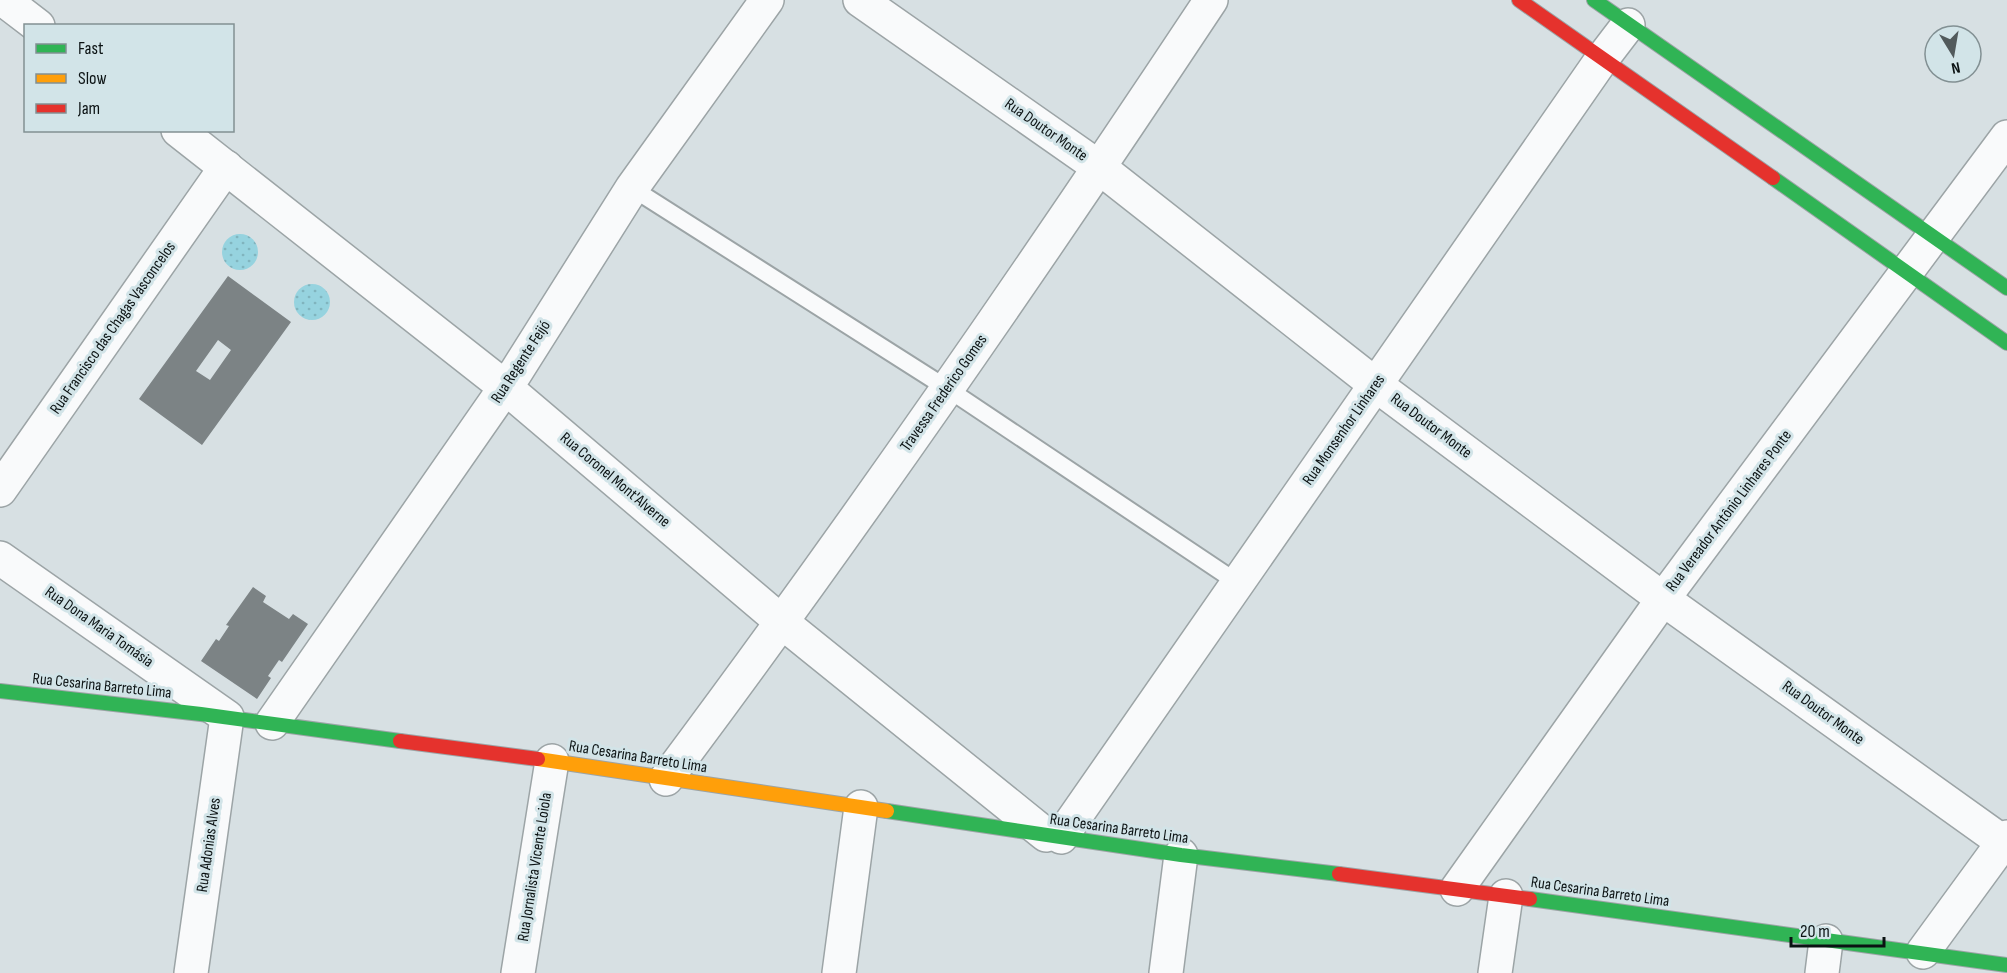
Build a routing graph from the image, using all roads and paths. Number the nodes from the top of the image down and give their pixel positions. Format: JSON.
{"nodes":[{"id":1,"x":4,"y":0,"type":"edge"},
{"id":2,"x":767,"y":0,"type":"edge"},
{"id":3,"x":860,"y":0,"type":"edge"},
{"id":4,"x":1211,"y":0,"type":"edge"},
{"id":5,"x":1519,"y":0,"type":"edge"},
{"id":6,"x":1594,"y":0,"type":"edge"},
{"id":7,"x":35,"y":24,"type":"edge"},
{"id":8,"x":1628,"y":25,"type":"junction"},
{"id":9,"x":1602,"y":59,"type":"junction"},
{"id":10,"x":181,"y":132,"type":"edge"},
{"id":11,"x":2007,"y":138,"type":"edge"},
{"id":12,"x":226,"y":167,"type":"junction"},
{"id":13,"x":1100,"y":168,"type":"junction"},
{"id":14,"x":632,"y":188,"type":"junction"},
{"id":15,"x":1933,"y":236,"type":"junction"},
{"id":16,"x":1906,"y":271,"type":"junction"},
{"id":17,"x":2007,"y":288,"type":"edge"},
{"id":18,"x":2007,"y":343,"type":"edge"},
{"id":19,"x":1376,"y":385,"type":"junction"},
{"id":20,"x":505,"y":387,"type":"junction"},
{"id":21,"x":948,"y":389,"type":"junction"},
{"id":22,"x":0,"y":490,"type":"edge"},
{"id":23,"x":0,"y":558,"type":"edge"},
{"id":24,"x":1238,"y":583,"type":"junction"},
{"id":25,"x":1663,"y":599,"type":"junction"},
{"id":26,"x":783,"y":623,"type":"junction"},
{"id":27,"x":0,"y":691,"type":"edge"},
{"id":28,"x":214,"y":716,"type":"junction"},
{"id":29,"x":272,"y":723,"type":"junction"},
{"id":30,"x":552,"y":761,"type":"junction"},
{"id":31,"x":666,"y":779,"type":"junction"},
{"id":32,"x":861,"y":807,"type":"junction"},
{"id":33,"x":1054,"y":836,"type":"junction"},
{"id":34,"x":2006,"y":841,"type":"edge"},
{"id":35,"x":1181,"y":855,"type":"junction"},
{"id":36,"x":1457,"y":889,"type":"junction"},
{"id":37,"x":1506,"y":896,"type":"junction"},
{"id":38,"x":1826,"y":940,"type":"junction"},
{"id":39,"x":1923,"y":952,"type":"junction"},
{"id":40,"x":2007,"y":965,"type":"edge"},
{"id":41,"x":191,"y":973,"type":"edge"},
{"id":42,"x":518,"y":973,"type":"edge"},
{"id":43,"x":839,"y":973,"type":"edge"},
{"id":44,"x":1166,"y":973,"type":"edge"},
{"id":45,"x":1495,"y":973,"type":"edge"},
{"id":46,"x":1822,"y":973,"type":"edge"}],
"edges":[{"from":1,"to":7,"type":"street"},
{"from":2,"to":14,"type":"street","name":"Rua Regente Feijó"},
{"from":3,"to":13,"type":"street","name":"Rua Doutor Monte"},
{"from":4,"to":13,"type":"street","name":"Travessa Frederico Gomes"},
{"from":5,"to":9,"type":"street"},
{"from":6,"to":8,"type":"street"},
{"from":8,"to":9,"type":"street","name":"Rua Monsenhor Linhares"},
{"from":8,"to":15,"type":"street"},
{"from":9,"to":16,"type":"street"},
{"from":9,"to":19,"type":"street","name":"Rua Monsenhor Linhares"},
{"from":10,"to":12,"type":"street","name":"Rua Coronel Mont'Alverne"},
{"from":11,"to":15,"type":"street","name":"Rua Vereador Antônio Linhares Ponte"},
{"from":12,"to":20,"type":"street","name":"Rua Coronel Mont'Alverne"},
{"from":12,"to":22,"type":"street","name":"Rua Francisco das Chagas Vasconcelos"},
{"from":13,"to":19,"type":"street","name":"Rua Doutor Monte"},
{"from":13,"to":21,"type":"street","name":"Travessa Frederico Gomes"},
{"from":14,"to":20,"type":"street","name":"Rua Regente Feijó"},
{"from":14,"to":21,"type":"lane"},
{"from":15,"to":16,"type":"street","name":"Rua Vereador Antônio Linhares Ponte"},
{"from":15,"to":17,"type":"street"},
{"from":16,"to":18,"type":"street"},
{"from":16,"to":25,"type":"street","name":"Rua Vereador Antônio Linhares Ponte"},
{"from":19,"to":24,"type":"street","name":"Rua Monsenhor Linhares"},
{"from":19,"to":25,"type":"street","name":"Rua Doutor Monte"},
{"from":20,"to":26,"type":"street","name":"Rua Coronel Mont'Alverne"},
{"from":20,"to":29,"type":"street","name":"Rua Regente Feijó"},
{"from":21,"to":24,"type":"lane"},
{"from":21,"to":26,"type":"street","name":"Travessa Frederico Gomes"},
{"from":23,"to":28,"type":"street","name":"Rua Dona Maria Tomásia"},
{"from":24,"to":33,"type":"street","name":"Rua Monsenhor Linhares"},
{"from":25,"to":34,"type":"street","name":"Rua Doutor Monte"},
{"from":25,"to":36,"type":"street","name":"Rua Vereador Antônio Linhares Ponte"},
{"from":26,"to":31,"type":"street","name":"Travessa Frederico Gomes"},
{"from":26,"to":33,"type":"street","name":"Rua Coronel Mont'Alverne"},
{"from":27,"to":28,"type":"street","name":"Rua Cesarina Barreto Lima"},
{"from":28,"to":29,"type":"street","name":"Rua Cesarina Barreto Lima"},
{"from":28,"to":41,"type":"street","name":"Rua Adonias Alves"},
{"from":29,"to":30,"type":"street","name":"Rua Cesarina Barreto Lima"},
{"from":30,"to":31,"type":"street","name":"Rua Cesarina Barreto Lima"},
{"from":30,"to":42,"type":"street","name":"Rua Jornalista Vicente Loiola"},
{"from":31,"to":32,"type":"street","name":"Rua Cesarina Barreto Lima"},
{"from":32,"to":33,"type":"street","name":"Rua Cesarina Barreto Lima"},
{"from":32,"to":43,"type":"street"},
{"from":33,"to":35,"type":"street","name":"Rua Cesarina Barreto Lima"},
{"from":34,"to":39,"type":"street"},
{"from":35,"to":36,"type":"street","name":"Rua Cesarina Barreto Lima"},
{"from":35,"to":44,"type":"street"},
{"from":36,"to":37,"type":"street","name":"Rua Cesarina Barreto Lima"},
{"from":37,"to":38,"type":"street","name":"Rua Cesarina Barreto Lima"},
{"from":37,"to":45,"type":"street"},
{"from":38,"to":39,"type":"street","name":"Rua Cesarina Barreto Lima"},
{"from":38,"to":46,"type":"street"},
{"from":39,"to":40,"type":"street","name":"Rua Cesarina Barreto Lima"}]}
